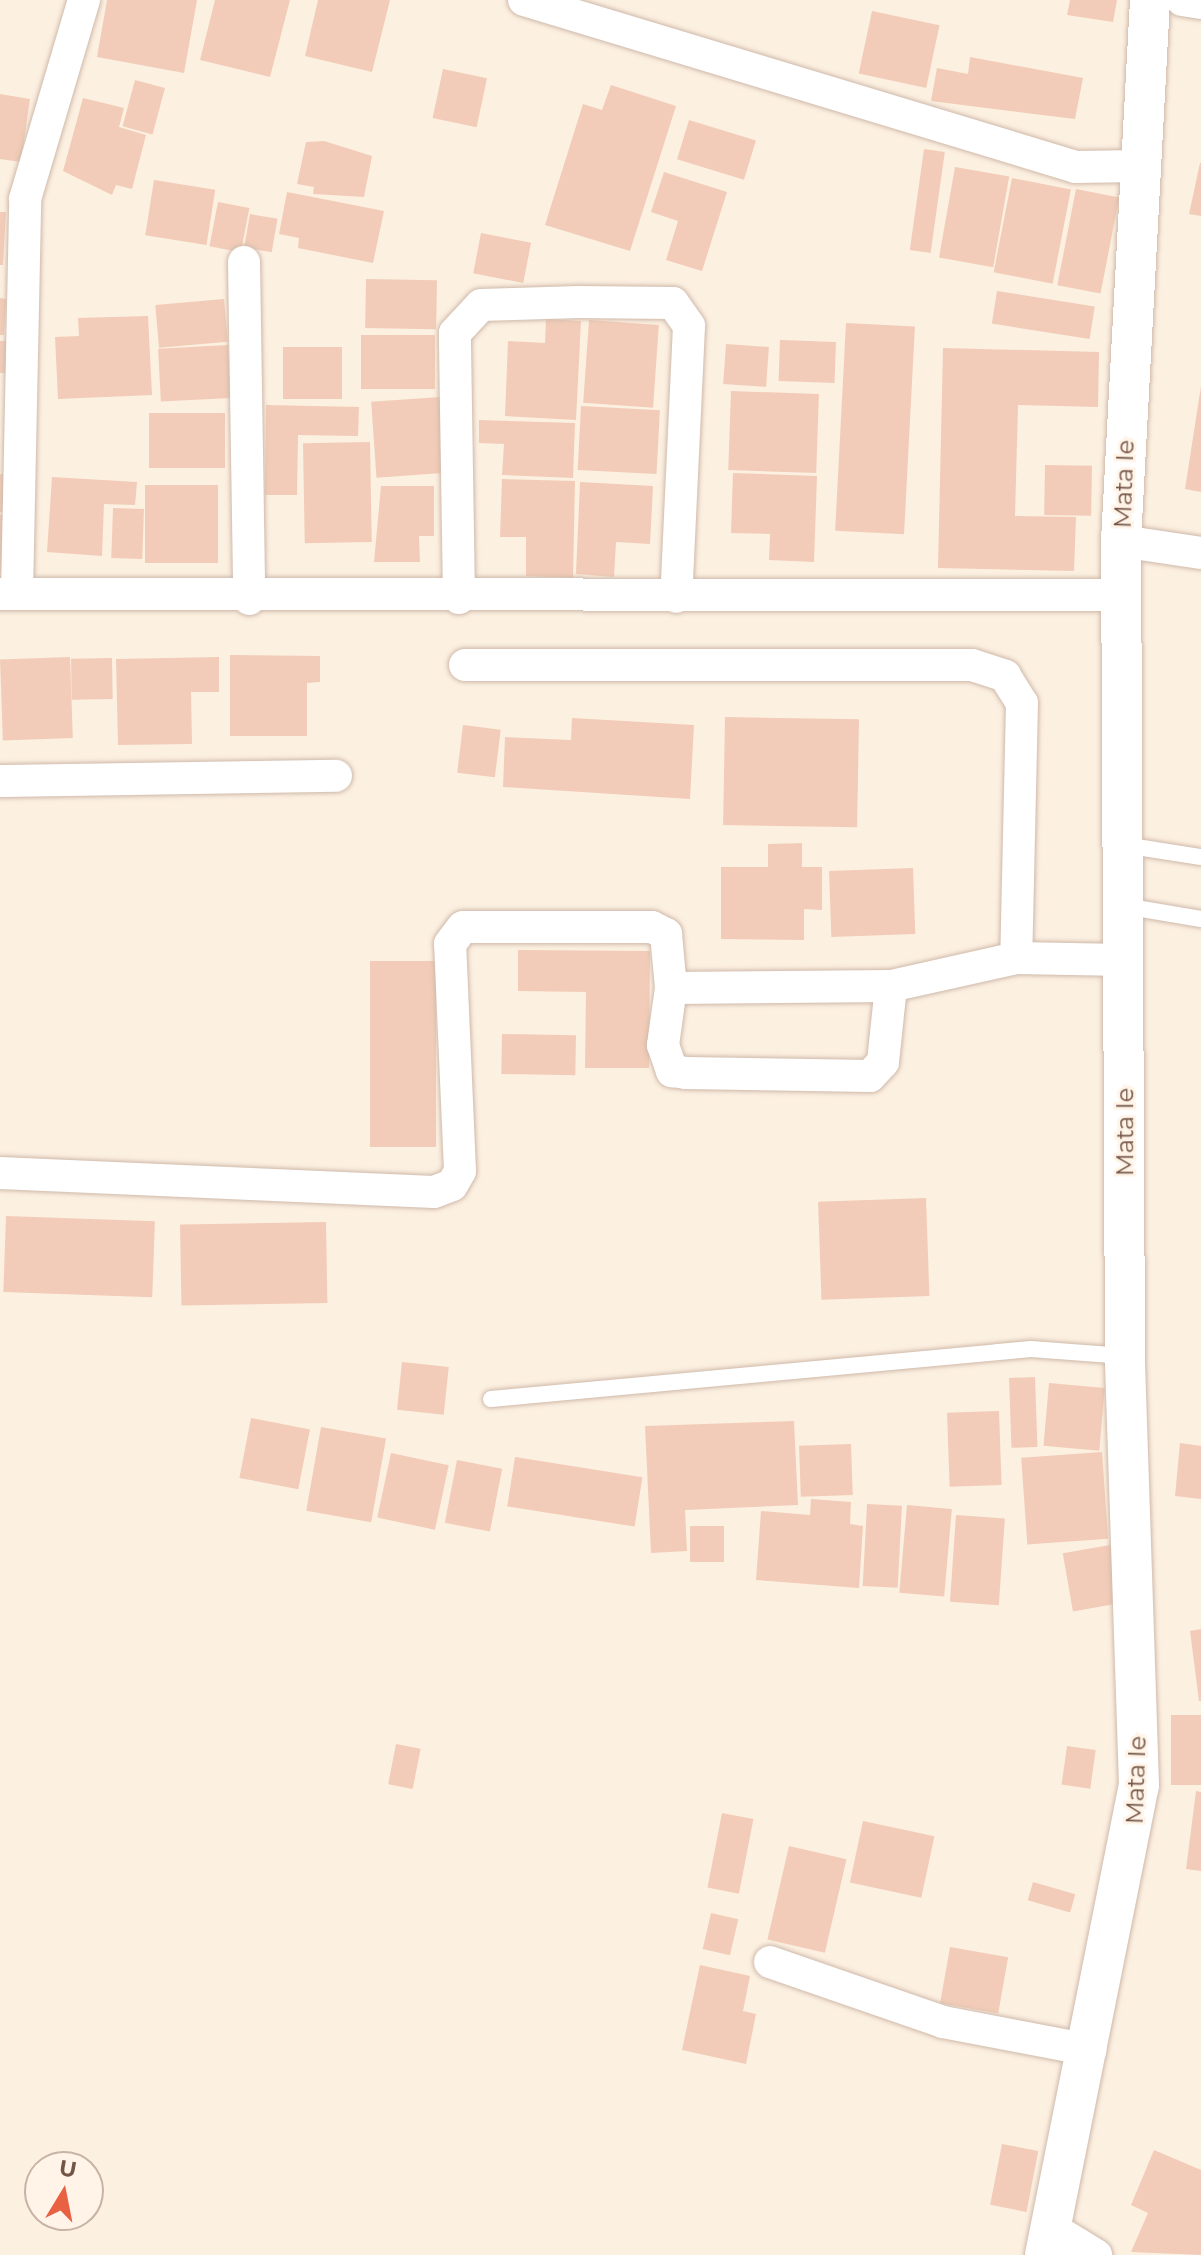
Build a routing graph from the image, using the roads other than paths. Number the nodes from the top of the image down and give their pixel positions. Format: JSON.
{"nodes":[{"id":1,"x":84,"y":0,"type":"edge"},
{"id":2,"x":524,"y":0,"type":"edge"},
{"id":3,"x":1150,"y":0,"type":"edge"},
{"id":4,"x":1182,"y":0,"type":"edge"},
{"id":5,"x":1201,"y":3,"type":"edge"},
{"id":6,"x":1138,"y":166,"type":"junction"},
{"id":7,"x":244,"y":262,"type":"dead end"},
{"id":8,"x":1121,"y":541,"type":"junction"},
{"id":9,"x":1201,"y":553,"type":"edge"},
{"id":10,"x":8,"y":594,"type":"edge"},
{"id":11,"x":1121,"y":595,"type":"junction"},
{"id":12,"x":676,"y":597,"type":"junction"},
{"id":13,"x":459,"y":598,"type":"junction"},
{"id":14,"x":249,"y":599,"type":"junction"},
{"id":15,"x":465,"y":665,"type":"dead end"},
{"id":16,"x":336,"y":776,"type":"dead end"},
{"id":17,"x":0,"y":781,"type":"edge"},
{"id":18,"x":1122,"y":845,"type":"junction"},
{"id":19,"x":1201,"y":857,"type":"edge"},
{"id":20,"x":1123,"y":906,"type":"junction"},
{"id":21,"x":1201,"y":919,"type":"edge"},
{"id":22,"x":1016,"y":958,"type":"junction"},
{"id":23,"x":1125,"y":960,"type":"junction"},
{"id":24,"x":891,"y":986,"type":"junction"},
{"id":25,"x":671,"y":988,"type":"junction"},
{"id":26,"x":0,"y":1173,"type":"edge"},
{"id":27,"x":1125,"y":1356,"type":"junction"},
{"id":28,"x":491,"y":1399,"type":"dead end"},
{"id":29,"x":770,"y":1962,"type":"dead end"},
{"id":30,"x":1090,"y":2050,"type":"junction"},
{"id":31,"x":1047,"y":2245,"type":"edge"},
{"id":32,"x":1096,"y":2255,"type":"edge"}],
"edges":[{"from":1,"to":10,"type":"street"},
{"from":2,"to":6,"type":"street"},
{"from":3,"to":6,"type":"street","name":"Mata Ie"},
{"from":4,"to":5,"type":"street"},
{"from":6,"to":8,"type":"street","name":"Mata Ie"},
{"from":7,"to":14,"type":"street"},
{"from":8,"to":9,"type":"street"},
{"from":8,"to":11,"type":"street","name":"Mata Ie"},
{"from":10,"to":14,"type":"street"},
{"from":11,"to":12,"type":"street"},
{"from":11,"to":18,"type":"street","name":"Mata Ie"},
{"from":12,"to":13,"type":"street"},
{"from":12,"to":13,"type":"street"},
{"from":13,"to":14,"type":"street"},
{"from":15,"to":22,"type":"street"},
{"from":16,"to":17,"type":"street"},
{"from":18,"to":19,"type":"lane"},
{"from":18,"to":20,"type":"street","name":"Mata Ie"},
{"from":20,"to":21,"type":"lane"},
{"from":20,"to":23,"type":"street","name":"Mata Ie"},
{"from":22,"to":23,"type":"street"},
{"from":22,"to":24,"type":"street"},
{"from":23,"to":27,"type":"street","name":"Mata Ie"},
{"from":24,"to":25,"type":"street"},
{"from":24,"to":25,"type":"street"},
{"from":25,"to":26,"type":"street"},
{"from":27,"to":28,"type":"lane"},
{"from":27,"to":30,"type":"street","name":"Mata Ie"},
{"from":29,"to":30,"type":"street"},
{"from":30,"to":31,"type":"street","name":"Mata Ie"},
{"from":31,"to":32,"type":"street"}]}
